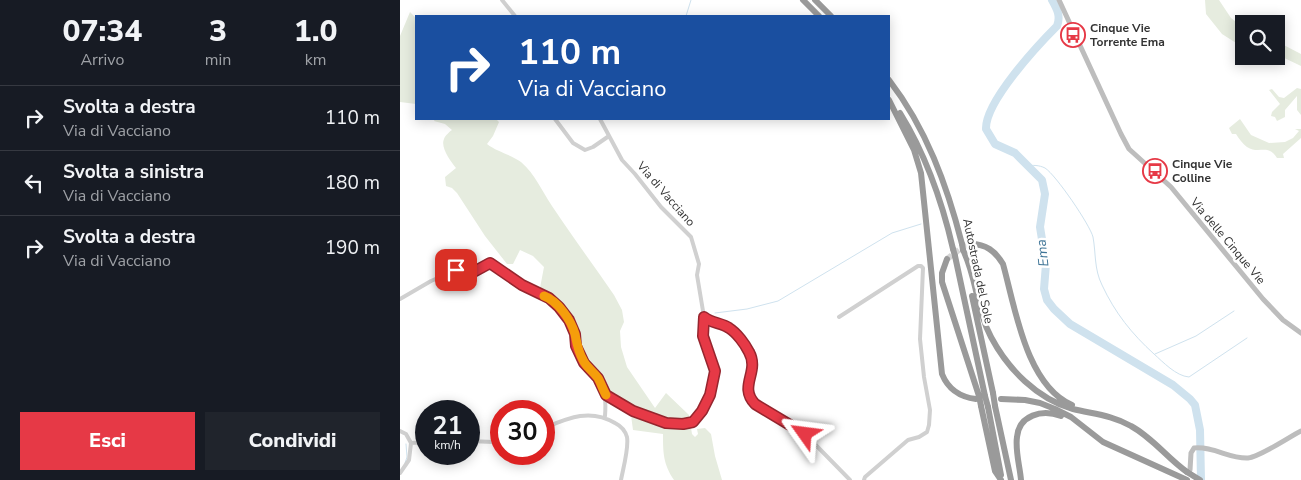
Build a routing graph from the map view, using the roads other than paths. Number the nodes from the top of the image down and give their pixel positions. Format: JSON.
{"nodes":[{"id":1,"x":502,"y":0,"type":"edge"},
{"id":2,"x":803,"y":0,"type":"edge"},
{"id":3,"x":815,"y":0,"type":"edge"},
{"id":4,"x":1059,"y":0,"type":"edge"},
{"id":5,"x":514,"y":15,"type":"edge"},
{"id":6,"x":818,"y":15,"type":"edge"},
{"id":7,"x":830,"y":15,"type":"edge"},
{"id":8,"x":890,"y":81,"type":"edge"},
{"id":9,"x":890,"y":97,"type":"edge"},
{"id":10,"x":890,"y":102,"type":"edge"},
{"id":11,"x":555,"y":120,"type":"edge"},
{"id":12,"x":601,"y":120,"type":"edge"},
{"id":13,"x":609,"y":136,"type":"junction"},
{"id":14,"x":971,"y":244,"type":"dead end"},
{"id":15,"x":963,"y":247,"type":"junction"},
{"id":16,"x":947,"y":259,"type":"tunnel mouth"},
{"id":17,"x":400,"y":299,"type":"edge"},
{"id":18,"x":704,"y":317,"type":"junction"},
{"id":19,"x":839,"y":318,"type":"dead end"},
{"id":20,"x":1301,"y":333,"type":"edge"},
{"id":21,"x":606,"y":395,"type":"junction"},
{"id":22,"x":980,"y":397,"type":"junction"},
{"id":23,"x":1001,"y":399,"type":"dead end"},
{"id":24,"x":1091,"y":413,"type":"junction"},
{"id":25,"x":605,"y":416,"type":"junction"},
{"id":26,"x":1078,"y":423,"type":"junction"},
{"id":27,"x":555,"y":424,"type":"edge"},
{"id":28,"x":400,"y":431,"type":"edge"},
{"id":29,"x":1301,"y":431,"type":"edge"},
{"id":30,"x":411,"y":443,"type":"junction"},
{"id":31,"x":415,"y":443,"type":"edge"},
{"id":32,"x":400,"y":473,"type":"edge"},
{"id":33,"x":1187,"y":475,"type":"edge"},
{"id":34,"x":621,"y":480,"type":"edge"},
{"id":35,"x":850,"y":480,"type":"edge"},
{"id":36,"x":864,"y":480,"type":"edge"},
{"id":37,"x":1001,"y":480,"type":"edge"},
{"id":38,"x":1011,"y":480,"type":"edge"},
{"id":39,"x":1021,"y":480,"type":"edge"},
{"id":40,"x":1200,"y":480,"type":"edge"}],
"edges":[{"from":1,"to":5,"type":"street"},
{"from":2,"to":6,"type":"highway"},
{"from":3,"to":7,"type":"highway"},
{"from":4,"to":20,"type":"street","name":"Via delle Cinque Vie"},
{"from":8,"to":15,"type":"highway","name":"Autostrada del Sole"},
{"from":9,"to":22,"type":"highway","name":"Autostrada del Sole"},
{"from":10,"to":22,"type":"highway"},
{"from":11,"to":13,"type":"street"},
{"from":12,"to":13,"type":"street","name":"Via di Vacciano"},
{"from":13,"to":18,"type":"street","name":"Via di Vacciano"},
{"from":14,"to":24,"type":"highway"},
{"from":15,"to":24,"type":"highway"},
{"from":15,"to":38,"type":"highway","name":"Autostrada del Sole","bridge":true},
{"from":16,"to":22,"type":"highway"},
{"from":17,"to":21,"type":"street"},
{"from":18,"to":21,"type":"street","name":"Via di Vacciano"},
{"from":18,"to":35,"type":"street"},
{"from":19,"to":36,"type":"street"},
{"from":21,"to":25,"type":"street"},
{"from":22,"to":37,"type":"highway","name":"Autostrada del Sole","bridge":true},
{"from":23,"to":26,"type":"highway"},
{"from":24,"to":33,"type":"highway"},
{"from":25,"to":27,"type":"street"},
{"from":25,"to":34,"type":"street"},
{"from":26,"to":33,"type":"highway"},
{"from":26,"to":39,"type":"highway"},
{"from":28,"to":30,"type":"street"},
{"from":29,"to":33,"type":"street"},
{"from":30,"to":31,"type":"street"},
{"from":30,"to":32,"type":"street"},
{"from":33,"to":40,"type":"highway","bridge":true}]}
